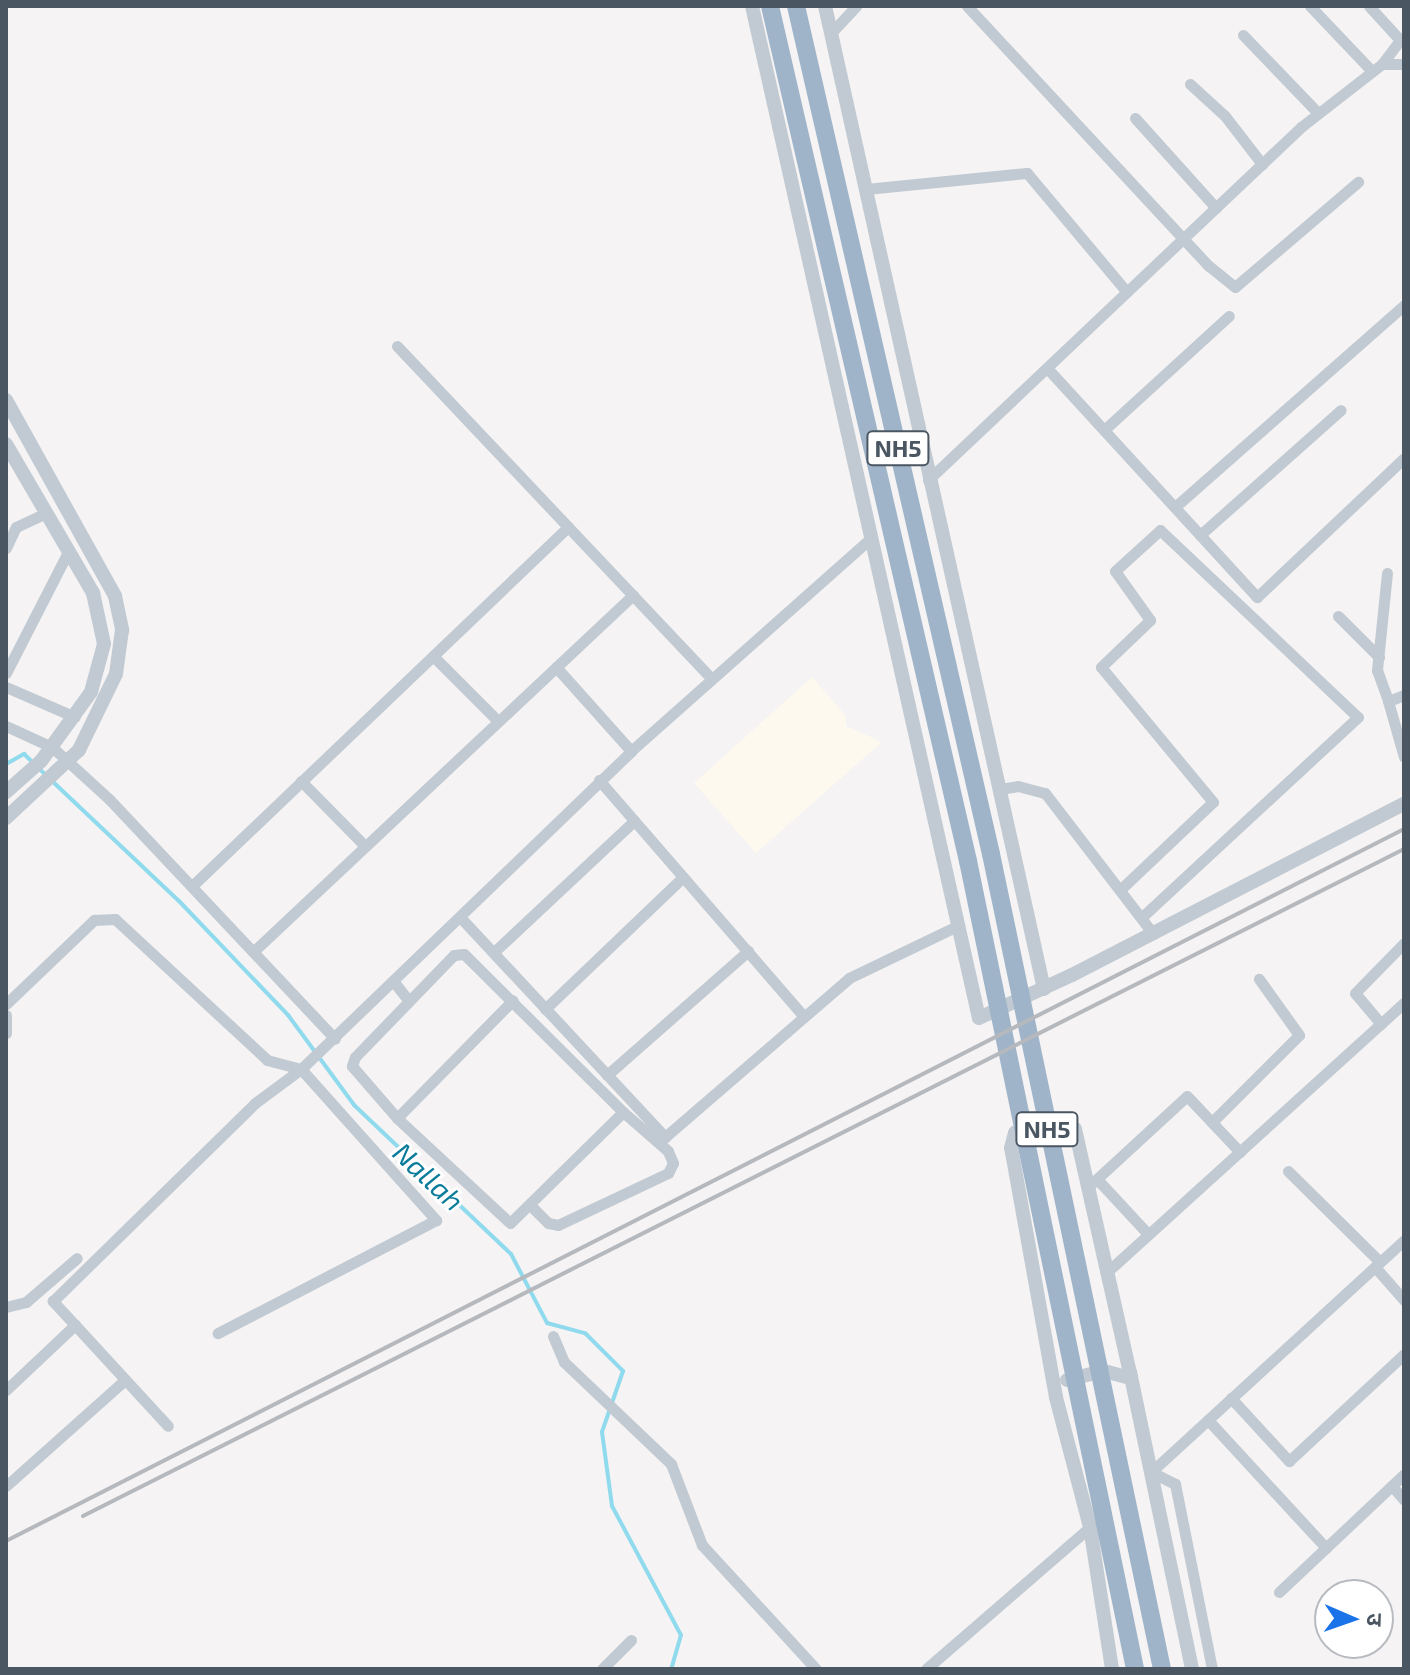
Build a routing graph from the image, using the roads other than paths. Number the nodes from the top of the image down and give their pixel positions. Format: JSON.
{"nodes":[{"id":1,"x":752,"y":6,"type":"edge"},
{"id":2,"x":770,"y":6,"type":"edge"},
{"id":3,"x":796,"y":6,"type":"edge"},
{"id":4,"x":825,"y":6,"type":"edge"},
{"id":5,"x":856,"y":6,"type":"edge"},
{"id":6,"x":967,"y":6,"type":"edge"},
{"id":7,"x":1310,"y":6,"type":"edge"},
{"id":8,"x":1369,"y":6,"type":"edge"},
{"id":9,"x":831,"y":33,"type":"junction"},
{"id":10,"x":1243,"y":35,"type":"dead end"},
{"id":11,"x":1402,"y":42,"type":"edge"},
{"id":12,"x":1404,"y":64,"type":"edge"},
{"id":13,"x":1377,"y":67,"type":"junction"},
{"id":14,"x":1190,"y":84,"type":"dead end"},
{"id":15,"x":1318,"y":113,"type":"junction"},
{"id":16,"x":1135,"y":118,"type":"dead end"},
{"id":17,"x":1262,"y":164,"type":"junction"},
{"id":18,"x":1358,"y":182,"type":"dead end"},
{"id":19,"x":866,"y":189,"type":"junction"},
{"id":20,"x":1216,"y":208,"type":"junction"},
{"id":21,"x":1185,"y":237,"type":"junction"},
{"id":22,"x":1127,"y":292,"type":"junction"},
{"id":23,"x":1404,"y":305,"type":"edge"},
{"id":24,"x":1229,"y":316,"type":"dead end"},
{"id":25,"x":397,"y":346,"type":"dead end"},
{"id":26,"x":1047,"y":368,"type":"junction"},
{"id":27,"x":6,"y":400,"type":"edge"},
{"id":28,"x":1341,"y":410,"type":"dead end"},
{"id":29,"x":1104,"y":430,"type":"junction"},
{"id":30,"x":6,"y":445,"type":"edge"},
{"id":31,"x":1404,"y":458,"type":"edge"},
{"id":32,"x":928,"y":480,"type":"junction"},
{"id":33,"x":1175,"y":507,"type":"junction"},
{"id":34,"x":46,"y":513,"type":"junction"},
{"id":35,"x":568,"y":527,"type":"junction"},
{"id":36,"x":1200,"y":535,"type":"junction"},
{"id":37,"x":871,"y":538,"type":"junction"},
{"id":38,"x":6,"y":548,"type":"edge"},
{"id":39,"x":69,"y":550,"type":"junction"},
{"id":40,"x":1387,"y":573,"type":"dead end"},
{"id":41,"x":633,"y":595,"type":"junction"},
{"id":42,"x":1338,"y":616,"type":"dead end"},
{"id":43,"x":433,"y":656,"type":"junction"},
{"id":44,"x":1379,"y":657,"type":"junction"},
{"id":45,"x":556,"y":667,"type":"junction"},
{"id":46,"x":6,"y":673,"type":"edge"},
{"id":47,"x":712,"y":679,"type":"junction"},
{"id":48,"x":6,"y":687,"type":"edge"},
{"id":49,"x":1404,"y":695,"type":"edge"},
{"id":50,"x":1388,"y":701,"type":"junction"},
{"id":51,"x":75,"y":717,"type":"junction"},
{"id":52,"x":498,"y":721,"type":"junction"},
{"id":53,"x":6,"y":726,"type":"edge"},
{"id":54,"x":52,"y":747,"type":"junction"},
{"id":55,"x":631,"y":751,"type":"junction"},
{"id":56,"x":1404,"y":757,"type":"edge"},
{"id":57,"x":69,"y":762,"type":"junction"},
{"id":58,"x":599,"y":780,"type":"junction"},
{"id":59,"x":301,"y":781,"type":"junction"},
{"id":60,"x":1000,"y":789,"type":"junction"},
{"id":61,"x":6,"y":792,"type":"edge"},
{"id":62,"x":1404,"y":804,"type":"edge"},
{"id":63,"x":6,"y":818,"type":"edge"},
{"id":64,"x":634,"y":821,"type":"junction"},
{"id":65,"x":365,"y":846,"type":"junction"},
{"id":66,"x":683,"y":877,"type":"junction"},
{"id":67,"x":192,"y":886,"type":"junction"},
{"id":68,"x":1122,"y":888,"type":"junction"},
{"id":69,"x":460,"y":917,"type":"junction"},
{"id":70,"x":1142,"y":917,"type":"junction"},
{"id":71,"x":957,"y":926,"type":"junction"},
{"id":72,"x":1153,"y":934,"type":"junction"},
{"id":73,"x":1404,"y":943,"type":"edge"},
{"id":74,"x":254,"y":951,"type":"junction"},
{"id":75,"x":748,"y":951,"type":"junction"},
{"id":76,"x":494,"y":952,"type":"junction"},
{"id":77,"x":1259,"y":979,"type":"dead end"},
{"id":78,"x":394,"y":982,"type":"junction"},
{"id":79,"x":1044,"y":989,"type":"junction"},
{"id":80,"x":513,"y":1000,"type":"junction"},
{"id":81,"x":409,"y":1001,"type":"junction"},
{"id":82,"x":1404,"y":1003,"type":"edge"},
{"id":83,"x":6,"y":1004,"type":"edge"},
{"id":84,"x":545,"y":1009,"type":"junction"},
{"id":85,"x":802,"y":1014,"type":"junction"},
{"id":86,"x":6,"y":1015,"type":"edge"},
{"id":87,"x":1381,"y":1024,"type":"junction"},
{"id":88,"x":6,"y":1033,"type":"edge"},
{"id":89,"x":335,"y":1039,"type":"junction"},
{"id":90,"x":301,"y":1069,"type":"junction"},
{"id":91,"x":607,"y":1075,"type":"junction"},
{"id":92,"x":623,"y":1112,"type":"junction"},
{"id":93,"x":397,"y":1118,"type":"junction"},
{"id":94,"x":1212,"y":1122,"type":"junction"},
{"id":95,"x":1240,"y":1152,"type":"junction"},
{"id":96,"x":1288,"y":1171,"type":"dead end"},
{"id":97,"x":1093,"y":1183,"type":"junction"},
{"id":98,"x":530,"y":1205,"type":"junction"},
{"id":99,"x":1148,"y":1234,"type":"junction"},
{"id":100,"x":1404,"y":1240,"type":"edge"},
{"id":101,"x":77,"y":1258,"type":"dead end"},
{"id":102,"x":1378,"y":1265,"type":"junction"},
{"id":103,"x":1107,"y":1272,"type":"joint"},
{"id":104,"x":1404,"y":1300,"type":"edge"},
{"id":105,"x":6,"y":1307,"type":"edge"},
{"id":106,"x":75,"y":1325,"type":"junction"},
{"id":107,"x":218,"y":1333,"type":"dead end"},
{"id":108,"x":553,"y":1336,"type":"dead end"},
{"id":109,"x":1404,"y":1354,"type":"edge"},
{"id":110,"x":1131,"y":1378,"type":"junction"},
{"id":111,"x":125,"y":1380,"type":"junction"},
{"id":112,"x":6,"y":1390,"type":"edge"},
{"id":113,"x":1056,"y":1397,"type":"junction"},
{"id":114,"x":1231,"y":1398,"type":"junction"},
{"id":115,"x":1208,"y":1420,"type":"junction"},
{"id":116,"x":168,"y":1426,"type":"dead end"},
{"id":117,"x":1151,"y":1472,"type":"junction"},
{"id":118,"x":1404,"y":1474,"type":"edge"},
{"id":119,"x":6,"y":1486,"type":"edge"},
{"id":120,"x":1392,"y":1486,"type":"junction"},
{"id":121,"x":1404,"y":1500,"type":"edge"},
{"id":122,"x":1090,"y":1527,"type":"junction"},
{"id":123,"x":1326,"y":1548,"type":"junction"},
{"id":124,"x":1279,"y":1592,"type":"dead end"},
{"id":125,"x":631,"y":1640,"type":"dead end"},
{"id":126,"x":602,"y":1669,"type":"edge"},
{"id":127,"x":816,"y":1669,"type":"edge"},
{"id":128,"x":926,"y":1669,"type":"edge"},
{"id":129,"x":1112,"y":1669,"type":"edge"},
{"id":130,"x":1135,"y":1669,"type":"edge"},
{"id":131,"x":1162,"y":1669,"type":"edge"},
{"id":132,"x":1192,"y":1669,"type":"edge"},
{"id":133,"x":1212,"y":1669,"type":"edge"}],
"edges":[{"from":1,"to":37,"type":"street"},
{"from":2,"to":130,"type":"highway","number":"NH5"},
{"from":3,"to":131,"type":"highway","number":"NH5"},
{"from":4,"to":9,"type":"street"},
{"from":5,"to":9,"type":"street"},
{"from":6,"to":21,"type":"street"},
{"from":7,"to":13,"type":"street"},
{"from":8,"to":11,"type":"street"},
{"from":9,"to":19,"type":"street"},
{"from":10,"to":15,"type":"street"},
{"from":11,"to":13,"type":"street"},
{"from":12,"to":13,"type":"street"},
{"from":13,"to":15,"type":"street"},
{"from":14,"to":17,"type":"street"},
{"from":15,"to":17,"type":"street"},
{"from":16,"to":20,"type":"street"},
{"from":17,"to":20,"type":"street"},
{"from":18,"to":21,"type":"street"},
{"from":19,"to":22,"type":"street"},
{"from":19,"to":32,"type":"street"},
{"from":20,"to":21,"type":"street"},
{"from":21,"to":22,"type":"street"},
{"from":22,"to":26,"type":"street"},
{"from":23,"to":33,"type":"street"},
{"from":24,"to":29,"type":"street"},
{"from":25,"to":35,"type":"street"},
{"from":26,"to":29,"type":"street"},
{"from":26,"to":32,"type":"street"},
{"from":27,"to":57,"type":"street"},
{"from":28,"to":36,"type":"street"},
{"from":29,"to":33,"type":"street"},
{"from":30,"to":34,"type":"street"},
{"from":31,"to":36,"type":"street"},
{"from":32,"to":60,"type":"street"},
{"from":33,"to":36,"type":"street"},
{"from":34,"to":38,"type":"street"},
{"from":34,"to":39,"type":"street"},
{"from":35,"to":41,"type":"street"},
{"from":35,"to":43,"type":"street"},
{"from":37,"to":47,"type":"street"},
{"from":37,"to":71,"type":"street"},
{"from":39,"to":46,"type":"street"},
{"from":39,"to":51,"type":"street"},
{"from":40,"to":44,"type":"street"},
{"from":41,"to":45,"type":"street"},
{"from":41,"to":47,"type":"street"},
{"from":42,"to":44,"type":"street"},
{"from":43,"to":52,"type":"street"},
{"from":43,"to":59,"type":"street"},
{"from":44,"to":50,"type":"street"},
{"from":45,"to":52,"type":"street"},
{"from":45,"to":55,"type":"street"},
{"from":47,"to":55,"type":"street"},
{"from":48,"to":51,"type":"street"},
{"from":49,"to":50,"type":"street"},
{"from":50,"to":56,"type":"street"},
{"from":51,"to":54,"type":"street"},
{"from":52,"to":65,"type":"street"},
{"from":53,"to":54,"type":"street"},
{"from":54,"to":57,"type":"street"},
{"from":54,"to":61,"type":"street"},
{"from":55,"to":58,"type":"street"},
{"from":57,"to":63,"type":"street"},
{"from":57,"to":67,"type":"street"},
{"from":58,"to":64,"type":"street"},
{"from":58,"to":69,"type":"street"},
{"from":59,"to":65,"type":"street"},
{"from":59,"to":67,"type":"street"},
{"from":60,"to":68,"type":"street"},
{"from":60,"to":79,"type":"street"},
{"from":62,"to":72,"type":"street"},
{"from":64,"to":66,"type":"street"},
{"from":64,"to":76,"type":"street"},
{"from":65,"to":74,"type":"street"},
{"from":66,"to":75,"type":"street"},
{"from":66,"to":84,"type":"street"},
{"from":67,"to":74,"type":"street"},
{"from":68,"to":70,"type":"street"},
{"from":68,"to":70,"type":"street"},
{"from":69,"to":76,"type":"street"},
{"from":69,"to":78,"type":"street"},
{"from":70,"to":72,"type":"street"},
{"from":71,"to":79,"type":"street"},
{"from":71,"to":85,"type":"street"},
{"from":72,"to":79,"type":"street"},
{"from":73,"to":87,"type":"street"},
{"from":74,"to":89,"type":"street"},
{"from":75,"to":85,"type":"street"},
{"from":75,"to":91,"type":"street"},
{"from":76,"to":84,"type":"street"},
{"from":77,"to":94,"type":"street"},
{"from":78,"to":81,"type":"street"},
{"from":78,"to":89,"type":"street"},
{"from":80,"to":81,"type":"street"},
{"from":80,"to":92,"type":"street"},
{"from":80,"to":93,"type":"street"},
{"from":81,"to":93,"type":"street"},
{"from":82,"to":87,"type":"street"},
{"from":83,"to":90,"type":"street"},
{"from":84,"to":91,"type":"street"},
{"from":85,"to":91,"type":"street"},
{"from":86,"to":88,"type":"street"},
{"from":87,"to":95,"type":"street"},
{"from":89,"to":90,"type":"street"},
{"from":90,"to":106,"type":"street"},
{"from":90,"to":107,"type":"street"},
{"from":92,"to":98,"type":"street"},
{"from":92,"to":98,"type":"street"},
{"from":93,"to":98,"type":"street"},
{"from":94,"to":95,"type":"street"},
{"from":94,"to":97,"type":"street"},
{"from":95,"to":99,"type":"street"},
{"from":96,"to":102,"type":"street"},
{"from":97,"to":99,"type":"street"},
{"from":97,"to":110,"type":"street"},
{"from":97,"to":113,"type":"street"},
{"from":99,"to":103,"type":"street"},
{"from":100,"to":102,"type":"street"},
{"from":101,"to":105,"type":"street"},
{"from":102,"to":104,"type":"street"},
{"from":102,"to":114,"type":"street"},
{"from":103,"to":110,"type":"street"},
{"from":106,"to":111,"type":"street"},
{"from":106,"to":112,"type":"street"},
{"from":108,"to":127,"type":"street"},
{"from":109,"to":114,"type":"street"},
{"from":110,"to":113,"type":"street"},
{"from":110,"to":117,"type":"street"},
{"from":111,"to":116,"type":"street"},
{"from":111,"to":119,"type":"street"},
{"from":113,"to":122,"type":"street"},
{"from":114,"to":115,"type":"street"},
{"from":115,"to":117,"type":"street"},
{"from":115,"to":123,"type":"street"},
{"from":117,"to":132,"type":"street"},
{"from":117,"to":133,"type":"street"},
{"from":118,"to":120,"type":"street"},
{"from":120,"to":121,"type":"street"},
{"from":120,"to":123,"type":"street"},
{"from":122,"to":128,"type":"street"},
{"from":122,"to":129,"type":"street"},
{"from":123,"to":124,"type":"street"},
{"from":125,"to":126,"type":"street"}]}
